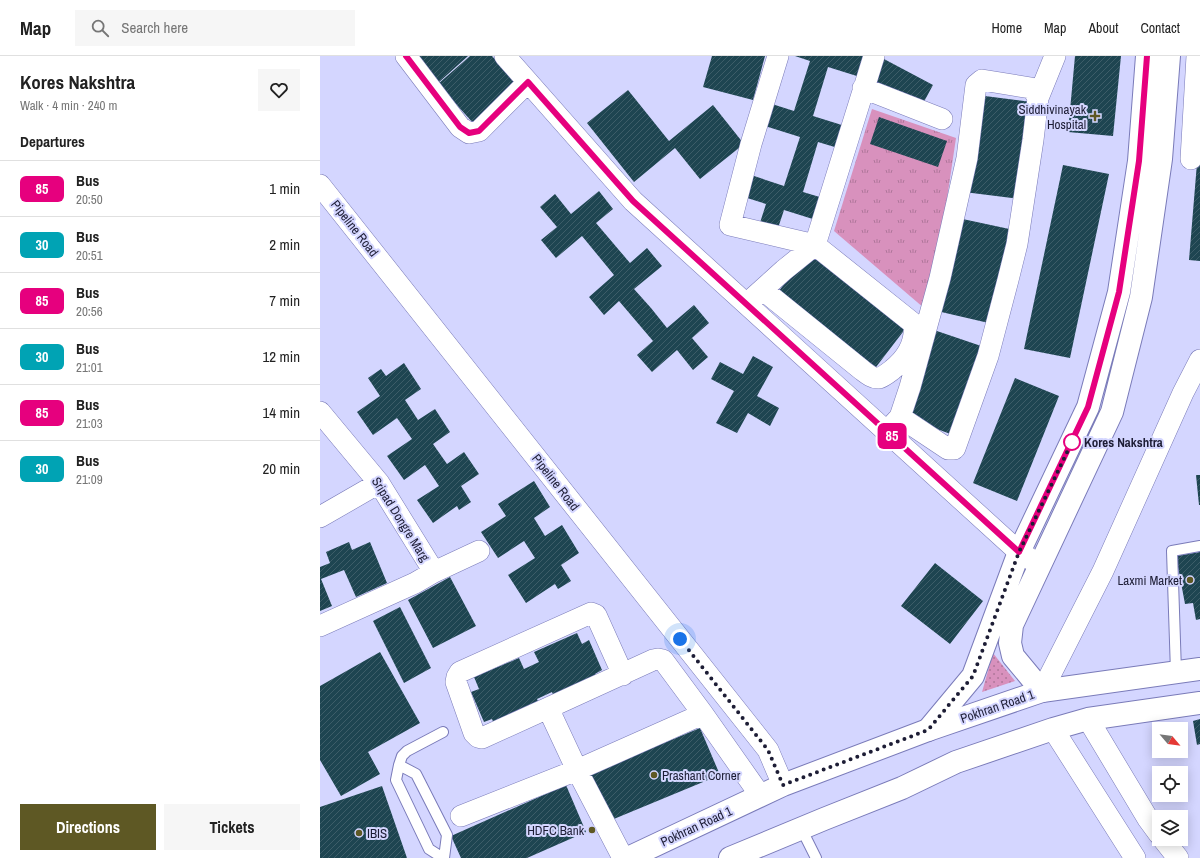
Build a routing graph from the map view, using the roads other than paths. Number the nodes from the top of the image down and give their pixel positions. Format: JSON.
{"nodes":[{"id":1,"x":406,"y":56,"type":"edge"},
{"id":2,"x":505,"y":56,"type":"edge"},
{"id":3,"x":778,"y":56,"type":"edge"},
{"id":4,"x":874,"y":56,"type":"edge"},
{"id":5,"x":1055,"y":56,"type":"edge"},
{"id":6,"x":1147,"y":56,"type":"edge"},
{"id":7,"x":1169,"y":56,"type":"edge"},
{"id":8,"x":1197,"y":56,"type":"edge"},
{"id":9,"x":528,"y":82,"type":"junction"},
{"id":10,"x":863,"y":88,"type":"junction"},
{"id":11,"x":1038,"y":98,"type":"junction"},
{"id":12,"x":942,"y":119,"type":"dead end"},
{"id":13,"x":1161,"y":158,"type":"junction"},
{"id":14,"x":1195,"y":159,"type":"edge"},
{"id":15,"x":320,"y":185,"type":"edge"},
{"id":16,"x":815,"y":245,"type":"junction"},
{"id":17,"x":763,"y":290,"type":"junction"},
{"id":18,"x":746,"y":304,"type":"junction"},
{"id":19,"x":1200,"y":360,"type":"edge"},
{"id":20,"x":320,"y":412,"type":"edge"},
{"id":21,"x":893,"y":424,"type":"junction"},
{"id":22,"x":379,"y":483,"type":"junction"},
{"id":23,"x":320,"y":517,"type":"edge"},
{"id":24,"x":1200,"y":546,"type":"edge"},
{"id":25,"x":479,"y":551,"type":"dead end"},
{"id":26,"x":1019,"y":552,"type":"junction"},
{"id":27,"x":1040,"y":565,"type":"junction"},
{"id":28,"x":434,"y":572,"type":"junction"},
{"id":29,"x":320,"y":626,"type":"edge"},
{"id":30,"x":1200,"y":669,"type":"edge"},
{"id":31,"x":1176,"y":672,"type":"junction"},
{"id":32,"x":622,"y":675,"type":"junction"},
{"id":33,"x":1042,"y":691,"type":"junction"},
{"id":34,"x":1200,"y":703,"type":"edge"},
{"id":35,"x":548,"y":708,"type":"junction"},
{"id":36,"x":703,"y":714,"type":"junction"},
{"id":37,"x":1088,"y":719,"type":"junction"},
{"id":38,"x":1053,"y":729,"type":"junction"},
{"id":39,"x":928,"y":730,"type":"junction"},
{"id":40,"x":443,"y":732,"type":"dead end"},
{"id":41,"x":399,"y":765,"type":"junction"},
{"id":42,"x":577,"y":770,"type":"junction"},
{"id":43,"x":788,"y":783,"type":"junction"},
{"id":44,"x":760,"y":795,"type":"junction"},
{"id":45,"x":461,"y":816,"type":"dead end"},
{"id":46,"x":1152,"y":824,"type":"edge"},
{"id":47,"x":801,"y":828,"type":"junction"},
{"id":48,"x":1169,"y":846,"type":"edge"},
{"id":49,"x":444,"y":858,"type":"edge"},
{"id":50,"x":623,"y":858,"type":"edge"},
{"id":51,"x":628,"y":858,"type":"edge"},
{"id":52,"x":730,"y":858,"type":"edge"},
{"id":53,"x":816,"y":858,"type":"edge"},
{"id":54,"x":1135,"y":858,"type":"edge"},
{"id":55,"x":1178,"y":858,"type":"edge"}],
"edges":[{"from":1,"to":9,"type":"street"},
{"from":2,"to":9,"type":"street"},
{"from":3,"to":16,"type":"street"},
{"from":4,"to":10,"type":"street"},
{"from":5,"to":11,"type":"street"},
{"from":6,"to":26,"type":"street"},
{"from":7,"to":13,"type":"street"},
{"from":8,"to":14,"type":"street"},
{"from":9,"to":18,"type":"street"},
{"from":10,"to":12,"type":"street"},
{"from":10,"to":16,"type":"street"},
{"from":11,"to":21,"type":"street"},
{"from":11,"to":21,"type":"street"},
{"from":13,"to":14,"type":"street"},
{"from":13,"to":27,"type":"street"},
{"from":15,"to":43,"type":"street","name":"Pipeline Road"},
{"from":16,"to":17,"type":"street"},
{"from":16,"to":17,"type":"street"},
{"from":17,"to":18,"type":"street"},
{"from":18,"to":21,"type":"street"},
{"from":19,"to":33,"type":"street"},
{"from":20,"to":22,"type":"street","name":"Sripad Dongre Marg"},
{"from":21,"to":26,"type":"street"},
{"from":22,"to":23,"type":"street"},
{"from":22,"to":28,"type":"street","name":"Sripad Dongre Marg"},
{"from":24,"to":31,"type":"lane"},
{"from":25,"to":28,"type":"street","name":"Sripad Dongre Marg"},
{"from":26,"to":27,"type":"street"},
{"from":26,"to":39,"type":"street"},
{"from":27,"to":33,"type":"street"},
{"from":28,"to":29,"type":"street","name":"Sripad Dongre Marg"},
{"from":30,"to":31,"type":"street","name":"Pokhran Road 1"},
{"from":31,"to":33,"type":"street","name":"Pokhran Road 1"},
{"from":32,"to":35,"type":"street"},
{"from":32,"to":35,"type":"street"},
{"from":32,"to":36,"type":"street"},
{"from":33,"to":39,"type":"street","name":"Pokhran Road 1"},
{"from":34,"to":37,"type":"street"},
{"from":35,"to":42,"type":"street"},
{"from":36,"to":42,"type":"street"},
{"from":36,"to":44,"type":"street"},
{"from":37,"to":38,"type":"street"},
{"from":37,"to":46,"type":"street"},
{"from":38,"to":47,"type":"street"},
{"from":38,"to":54,"type":"street"},
{"from":39,"to":43,"type":"street","name":"Pokhran Road 1"},
{"from":40,"to":41,"type":"lane"},
{"from":41,"to":49,"type":"lane"},
{"from":41,"to":49,"type":"lane"},
{"from":42,"to":45,"type":"street"},
{"from":42,"to":50,"type":"street"},
{"from":43,"to":44,"type":"street","name":"Pokhran Road 1"},
{"from":44,"to":51,"type":"street","name":"Pokhran Road 1"},
{"from":47,"to":52,"type":"street"},
{"from":47,"to":53,"type":"lane"},
{"from":48,"to":55,"type":"street"}]}
